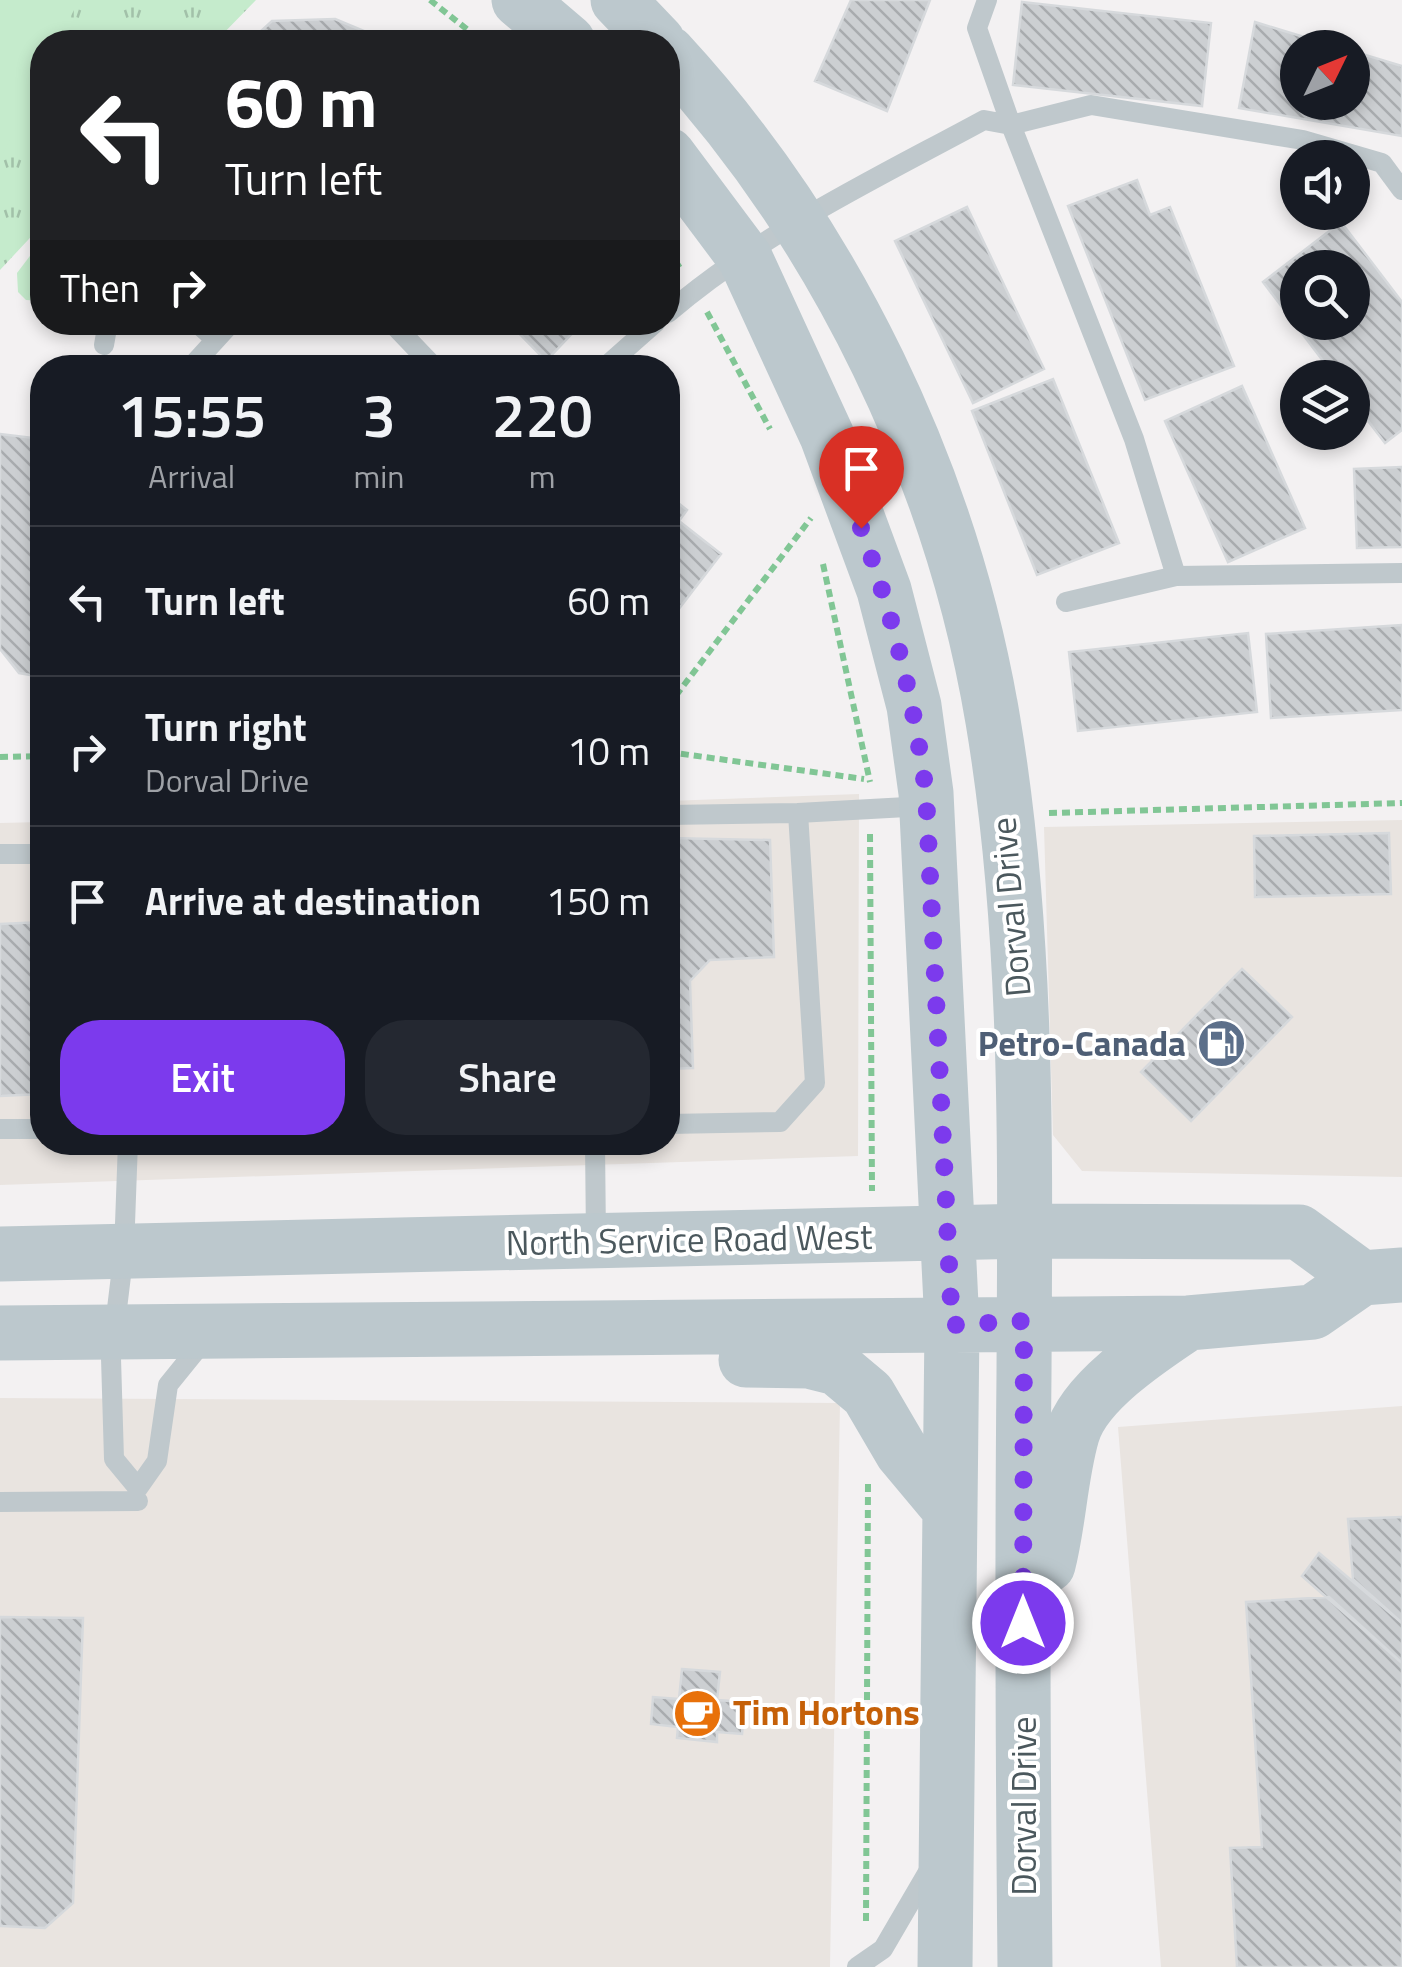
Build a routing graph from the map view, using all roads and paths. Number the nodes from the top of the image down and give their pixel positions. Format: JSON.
{"nodes":[{"id":1,"x":430,"y":0,"type":"edge"},
{"id":2,"x":519,"y":0,"type":"edge"},
{"id":3,"x":618,"y":0,"type":"edge"},
{"id":4,"x":987,"y":0,"type":"edge"},
{"id":5,"x":468,"y":30,"type":"edge"},
{"id":6,"x":554,"y":30,"type":"edge"},
{"id":7,"x":647,"y":30,"type":"edge"},
{"id":8,"x":680,"y":65,"type":"edge"},
{"id":9,"x":1010,"y":125,"type":"junction"},
{"id":10,"x":680,"y":171,"type":"edge"},
{"id":11,"x":1402,"y":190,"type":"edge"},
{"id":12,"x":799,"y":222,"type":"junction"},
{"id":13,"x":745,"y":258,"type":"junction"},
{"id":14,"x":680,"y":304,"type":"edge"},
{"id":15,"x":106,"y":335,"type":"edge"},
{"id":16,"x":210,"y":335,"type":"edge"},
{"id":17,"x":218,"y":335,"type":"edge"},
{"id":18,"x":403,"y":335,"type":"edge"},
{"id":19,"x":641,"y":335,"type":"edge"},
{"id":20,"x":214,"y":339,"type":"junction"},
{"id":21,"x":104,"y":344,"type":"dead end"},
{"id":22,"x":201,"y":355,"type":"edge"},
{"id":23,"x":423,"y":355,"type":"edge"},
{"id":24,"x":619,"y":355,"type":"edge"},
{"id":25,"x":815,"y":513,"type":"dead end"},
{"id":26,"x":1402,"y":573,"type":"edge"},
{"id":27,"x":1176,"y":576,"type":"junction"},
{"id":28,"x":1066,"y":602,"type":"dead end"},
{"id":29,"x":680,"y":690,"type":"edge"},
{"id":30,"x":680,"y":754,"type":"edge"},
{"id":31,"x":0,"y":756,"type":"edge"},
{"id":32,"x":30,"y":756,"type":"edge"},
{"id":33,"x":870,"y":780,"type":"dead end"},
{"id":34,"x":1402,"y":803,"type":"edge"},
{"id":35,"x":926,"y":806,"type":"junction"},
{"id":36,"x":798,"y":812,"type":"junction"},
{"id":37,"x":1047,"y":813,"type":"dead end"},
{"id":38,"x":680,"y":815,"type":"edge"},
{"id":39,"x":0,"y":854,"type":"edge"},
{"id":40,"x":30,"y":854,"type":"edge"},
{"id":41,"x":680,"y":1124,"type":"edge"},
{"id":42,"x":0,"y":1129,"type":"edge"},
{"id":43,"x":30,"y":1129,"type":"edge"},
{"id":44,"x":128,"y":1155,"type":"edge"},
{"id":45,"x":595,"y":1155,"type":"edge"},
{"id":46,"x":1027,"y":1231,"type":"junction"},
{"id":47,"x":949,"y":1233,"type":"junction"},
{"id":48,"x":596,"y":1242,"type":"junction"},
{"id":49,"x":124,"y":1251,"type":"junction"},
{"id":50,"x":0,"y":1254,"type":"edge"},
{"id":51,"x":1382,"y":1277,"type":"edge"},
{"id":52,"x":1024,"y":1321,"type":"junction"},
{"id":53,"x":1188,"y":1323,"type":"junction"},
{"id":54,"x":952,"y":1325,"type":"junction"},
{"id":55,"x":667,"y":1328,"type":"junction"},
{"id":56,"x":215,"y":1331,"type":"junction"},
{"id":57,"x":115,"y":1332,"type":"junction"},
{"id":58,"x":0,"y":1333,"type":"edge"},
{"id":59,"x":138,"y":1501,"type":"dead end"},
{"id":60,"x":0,"y":1502,"type":"edge"},
{"id":61,"x":948,"y":1508,"type":"junction"},
{"id":62,"x":1023,"y":1659,"type":"junction"},
{"id":63,"x":945,"y":1842,"type":"junction"},
{"id":64,"x":856,"y":1967,"type":"edge"},
{"id":65,"x":945,"y":1967,"type":"edge"},
{"id":66,"x":1025,"y":1967,"type":"edge"}],
"edges":[{"from":1,"to":5,"type":"path"},
{"from":2,"to":6,"type":"main road"},
{"from":3,"to":7,"type":"main road"},
{"from":4,"to":9,"type":"lane"},
{"from":8,"to":12,"type":"main road","name":"Dorval Drive"},
{"from":9,"to":11,"type":"lane"},
{"from":9,"to":12,"type":"lane"},
{"from":9,"to":27,"type":"lane"},
{"from":10,"to":13,"type":"main road"},
{"from":12,"to":13,"type":"lane"},
{"from":12,"to":46,"type":"main road","name":"Dorval Drive"},
{"from":13,"to":14,"type":"lane"},
{"from":13,"to":35,"type":"main road"},
{"from":15,"to":21,"type":"lane"},
{"from":16,"to":20,"type":"lane"},
{"from":17,"to":20,"type":"lane"},
{"from":18,"to":23,"type":"lane"},
{"from":19,"to":24,"type":"lane"},
{"from":20,"to":22,"type":"lane"},
{"from":25,"to":29,"type":"path"},
{"from":26,"to":27,"type":"lane"},
{"from":27,"to":28,"type":"lane"},
{"from":30,"to":33,"type":"path"},
{"from":31,"to":32,"type":"path"},
{"from":34,"to":37,"type":"path"},
{"from":35,"to":36,"type":"lane"},
{"from":35,"to":47,"type":"main road"},
{"from":36,"to":38,"type":"lane"},
{"from":36,"to":41,"type":"lane"},
{"from":39,"to":40,"type":"lane"},
{"from":42,"to":43,"type":"lane"},
{"from":44,"to":49,"type":"lane"},
{"from":45,"to":48,"type":"lane"},
{"from":46,"to":47,"type":"main road","name":"North Service Road West"},
{"from":46,"to":51,"type":"main road","name":"North Service Road West"},
{"from":46,"to":52,"type":"main road","name":"Dorval Drive"},
{"from":47,"to":48,"type":"main road","name":"North Service Road West"},
{"from":47,"to":54,"type":"main road"},
{"from":48,"to":49,"type":"main road","name":"North Service Road West"},
{"from":49,"to":50,"type":"main road","name":"North Service Road West"},
{"from":49,"to":57,"type":"lane"},
{"from":51,"to":53,"type":"main road","name":"North Service Road West"},
{"from":52,"to":53,"type":"main road","name":"North Service Road West"},
{"from":52,"to":54,"type":"main road","name":"North Service Road West"},
{"from":52,"to":62,"type":"main road","name":"Dorval Drive"},
{"from":53,"to":62,"type":"main road"},
{"from":54,"to":55,"type":"main road","name":"North Service Road West"},
{"from":54,"to":61,"type":"main road"},
{"from":55,"to":56,"type":"main road","name":"North Service Road West"},
{"from":55,"to":61,"type":"main road"},
{"from":56,"to":57,"type":"main road","name":"North Service Road West"},
{"from":56,"to":57,"type":"lane"},
{"from":57,"to":58,"type":"main road","name":"North Service Road West"},
{"from":59,"to":60,"type":"lane"},
{"from":61,"to":63,"type":"main road"},
{"from":62,"to":66,"type":"main road","name":"Dorval Drive"},
{"from":63,"to":64,"type":"lane"},
{"from":63,"to":65,"type":"main road"}]}
